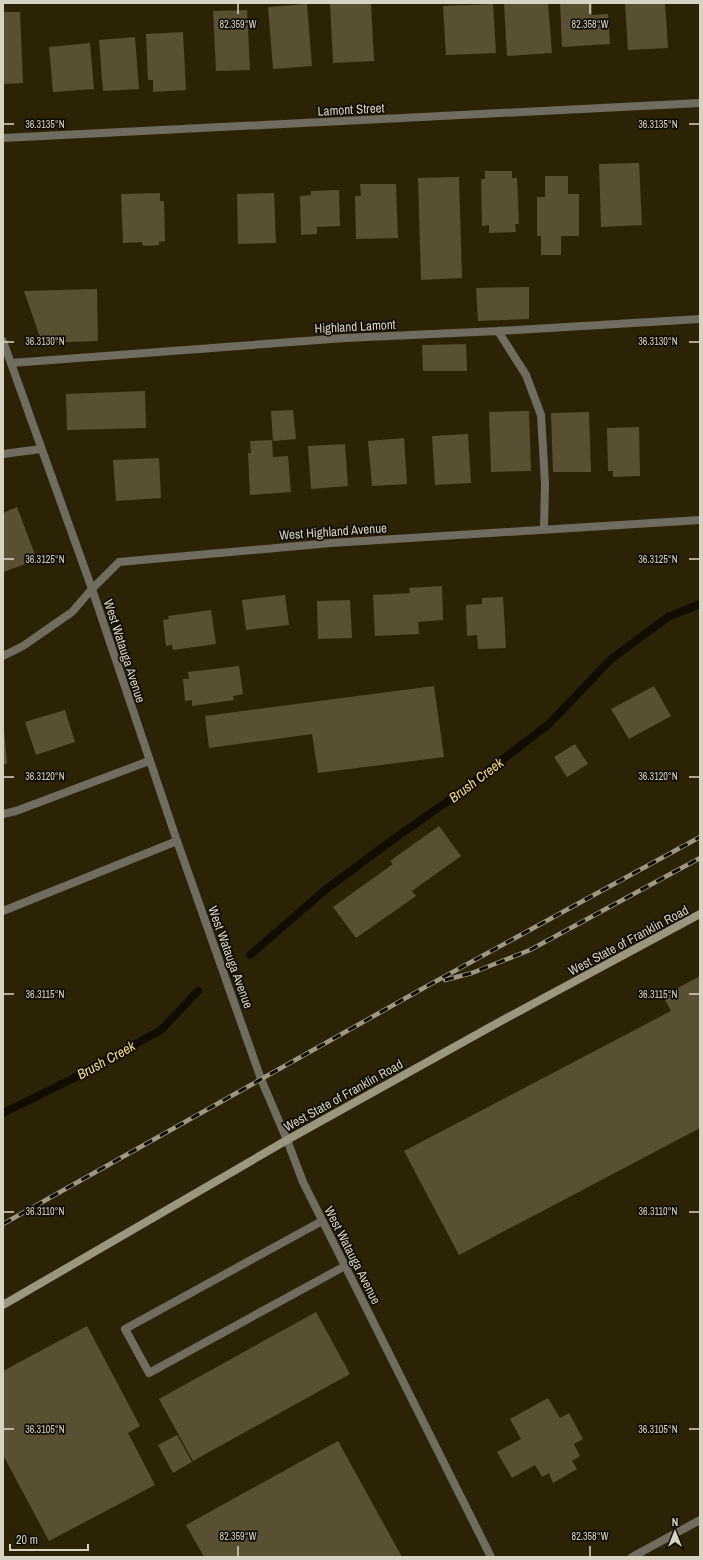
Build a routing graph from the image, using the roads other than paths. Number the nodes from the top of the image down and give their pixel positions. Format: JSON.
{"nodes":[{"id":1,"x":700,"y":103,"type":"edge"},
{"id":2,"x":3,"y":138,"type":"edge"},
{"id":3,"x":700,"y":319,"type":"edge"},
{"id":4,"x":498,"y":332,"type":"junction"},
{"id":5,"x":3,"y":341,"type":"edge"},
{"id":6,"x":11,"y":363,"type":"junction"},
{"id":7,"x":41,"y":449,"type":"junction"},
{"id":8,"x":3,"y":454,"type":"edge"},
{"id":9,"x":700,"y":520,"type":"edge"},
{"id":10,"x":544,"y":528,"type":"junction"},
{"id":11,"x":92,"y":588,"type":"junction"},
{"id":12,"x":3,"y":656,"type":"edge"},
{"id":13,"x":149,"y":761,"type":"junction"},
{"id":14,"x":3,"y":814,"type":"edge"},
{"id":15,"x":177,"y":841,"type":"junction"},
{"id":16,"x":3,"y":911,"type":"edge"},
{"id":17,"x":700,"y":914,"type":"edge"},
{"id":18,"x":287,"y":1140,"type":"junction"},
{"id":19,"x":322,"y":1221,"type":"junction"},
{"id":20,"x":345,"y":1266,"type":"junction"},
{"id":21,"x":3,"y":1305,"type":"edge"},
{"id":22,"x":700,"y":1520,"type":"edge"},
{"id":23,"x":491,"y":1557,"type":"edge"},
{"id":24,"x":632,"y":1557,"type":"edge"}],
"edges":[{"from":1,"to":2,"type":"street","name":"Lamont Street"},
{"from":3,"to":4,"type":"street","name":"Highland Lamont"},
{"from":4,"to":6,"type":"street","name":"Highland Lamont"},
{"from":4,"to":10,"type":"street"},
{"from":5,"to":6,"type":"street","name":"West Watauga Avenue"},
{"from":6,"to":7,"type":"street","name":"West Watauga Avenue"},
{"from":7,"to":8,"type":"street"},
{"from":7,"to":11,"type":"street","name":"West Watauga Avenue"},
{"from":9,"to":10,"type":"street","name":"West Highland Avenue"},
{"from":10,"to":11,"type":"street","name":"West Highland Avenue"},
{"from":11,"to":12,"type":"street","name":"West Highland Avenue"},
{"from":11,"to":13,"type":"street","name":"West Watauga Avenue"},
{"from":13,"to":14,"type":"street"},
{"from":13,"to":15,"type":"street","name":"West Watauga Avenue"},
{"from":15,"to":16,"type":"street"},
{"from":15,"to":18,"type":"street","name":"West Watauga Avenue"},
{"from":17,"to":18,"type":"main road","name":"West State of Franklin Road"},
{"from":18,"to":19,"type":"street","name":"West Watauga Avenue"},
{"from":18,"to":21,"type":"main road","name":"West State of Franklin Road"},
{"from":19,"to":20,"type":"street","name":"West Watauga Avenue"},
{"from":19,"to":20,"type":"street"},
{"from":20,"to":23,"type":"street","name":"West Watauga Avenue"},
{"from":22,"to":24,"type":"street"}]}
